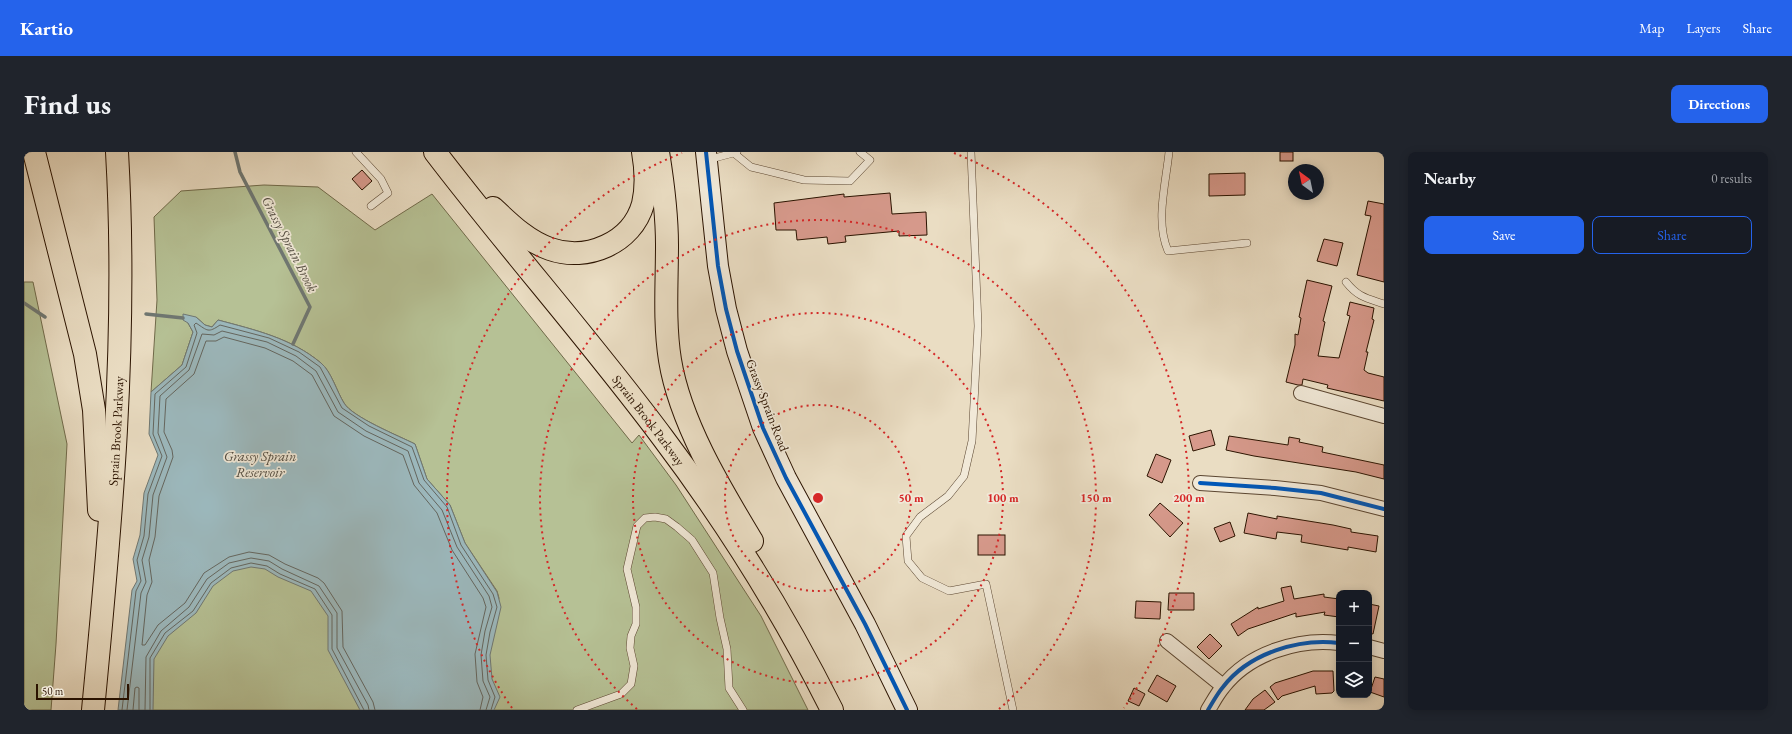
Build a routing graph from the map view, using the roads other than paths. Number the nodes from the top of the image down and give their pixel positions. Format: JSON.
{"nodes":[{"id":1,"x":34,"y":152,"type":"edge"},
{"id":2,"x":117,"y":152,"type":"edge"},
{"id":3,"x":356,"y":152,"type":"edge"},
{"id":4,"x":643,"y":152,"type":"edge"},
{"id":5,"x":658,"y":152,"type":"edge"},
{"id":6,"x":860,"y":152,"type":"edge"},
{"id":7,"x":971,"y":152,"type":"edge"},
{"id":8,"x":1169,"y":152,"type":"edge"},
{"id":9,"x":436,"y":153,"type":"edge"},
{"id":10,"x":736,"y":153,"type":"edge"},
{"id":11,"x":707,"y":156,"type":"edge"},
{"id":12,"x":371,"y":206,"type":"dead end"},
{"id":13,"x":1247,"y":243,"type":"dead end"},
{"id":14,"x":1346,"y":282,"type":"dead end"},
{"id":15,"x":1384,"y":304,"type":"edge"},
{"id":16,"x":1301,"y":393,"type":"dead end"},
{"id":17,"x":1384,"y":416,"type":"edge"},
{"id":18,"x":1200,"y":483,"type":"dead end"},
{"id":19,"x":1384,"y":509,"type":"edge"},
{"id":20,"x":103,"y":601,"type":"junction"},
{"id":21,"x":1167,"y":641,"type":"dead end"},
{"id":22,"x":1336,"y":643,"type":"edge"},
{"id":23,"x":1372,"y":648,"type":"edge"},
{"id":24,"x":1384,"y":651,"type":"edge"},
{"id":25,"x":1223,"y":686,"type":"junction"},
{"id":26,"x":579,"y":709,"type":"edge"},
{"id":27,"x":93,"y":710,"type":"edge"},
{"id":28,"x":743,"y":710,"type":"edge"},
{"id":29,"x":832,"y":710,"type":"edge"},
{"id":30,"x":907,"y":710,"type":"edge"},
{"id":31,"x":1013,"y":710,"type":"edge"},
{"id":32,"x":1208,"y":710,"type":"edge"}],
"edges":[{"from":1,"to":20,"type":"highway"},
{"from":2,"to":20,"type":"highway","name":"Sprain Brook Parkway"},
{"from":3,"to":12,"type":"lane"},
{"from":4,"to":9,"type":"highway"},
{"from":5,"to":29,"type":"highway"},
{"from":6,"to":10,"type":"lane"},
{"from":7,"to":31,"type":"lane"},
{"from":8,"to":13,"type":"lane"},
{"from":9,"to":29,"type":"highway","name":"Sprain Brook Parkway"},
{"from":10,"to":11,"type":"lane"},
{"from":11,"to":30,"type":"street","name":"Grassy Sprain Road"},
{"from":14,"to":15,"type":"lane"},
{"from":16,"to":17,"type":"street"},
{"from":18,"to":19,"type":"street"},
{"from":20,"to":27,"type":"highway","name":"Sprain Brook Parkway"},
{"from":21,"to":25,"type":"street"},
{"from":22,"to":25,"type":"street"},
{"from":23,"to":24,"type":"street"},
{"from":25,"to":32,"type":"street"},
{"from":26,"to":28,"type":"lane"}]}
